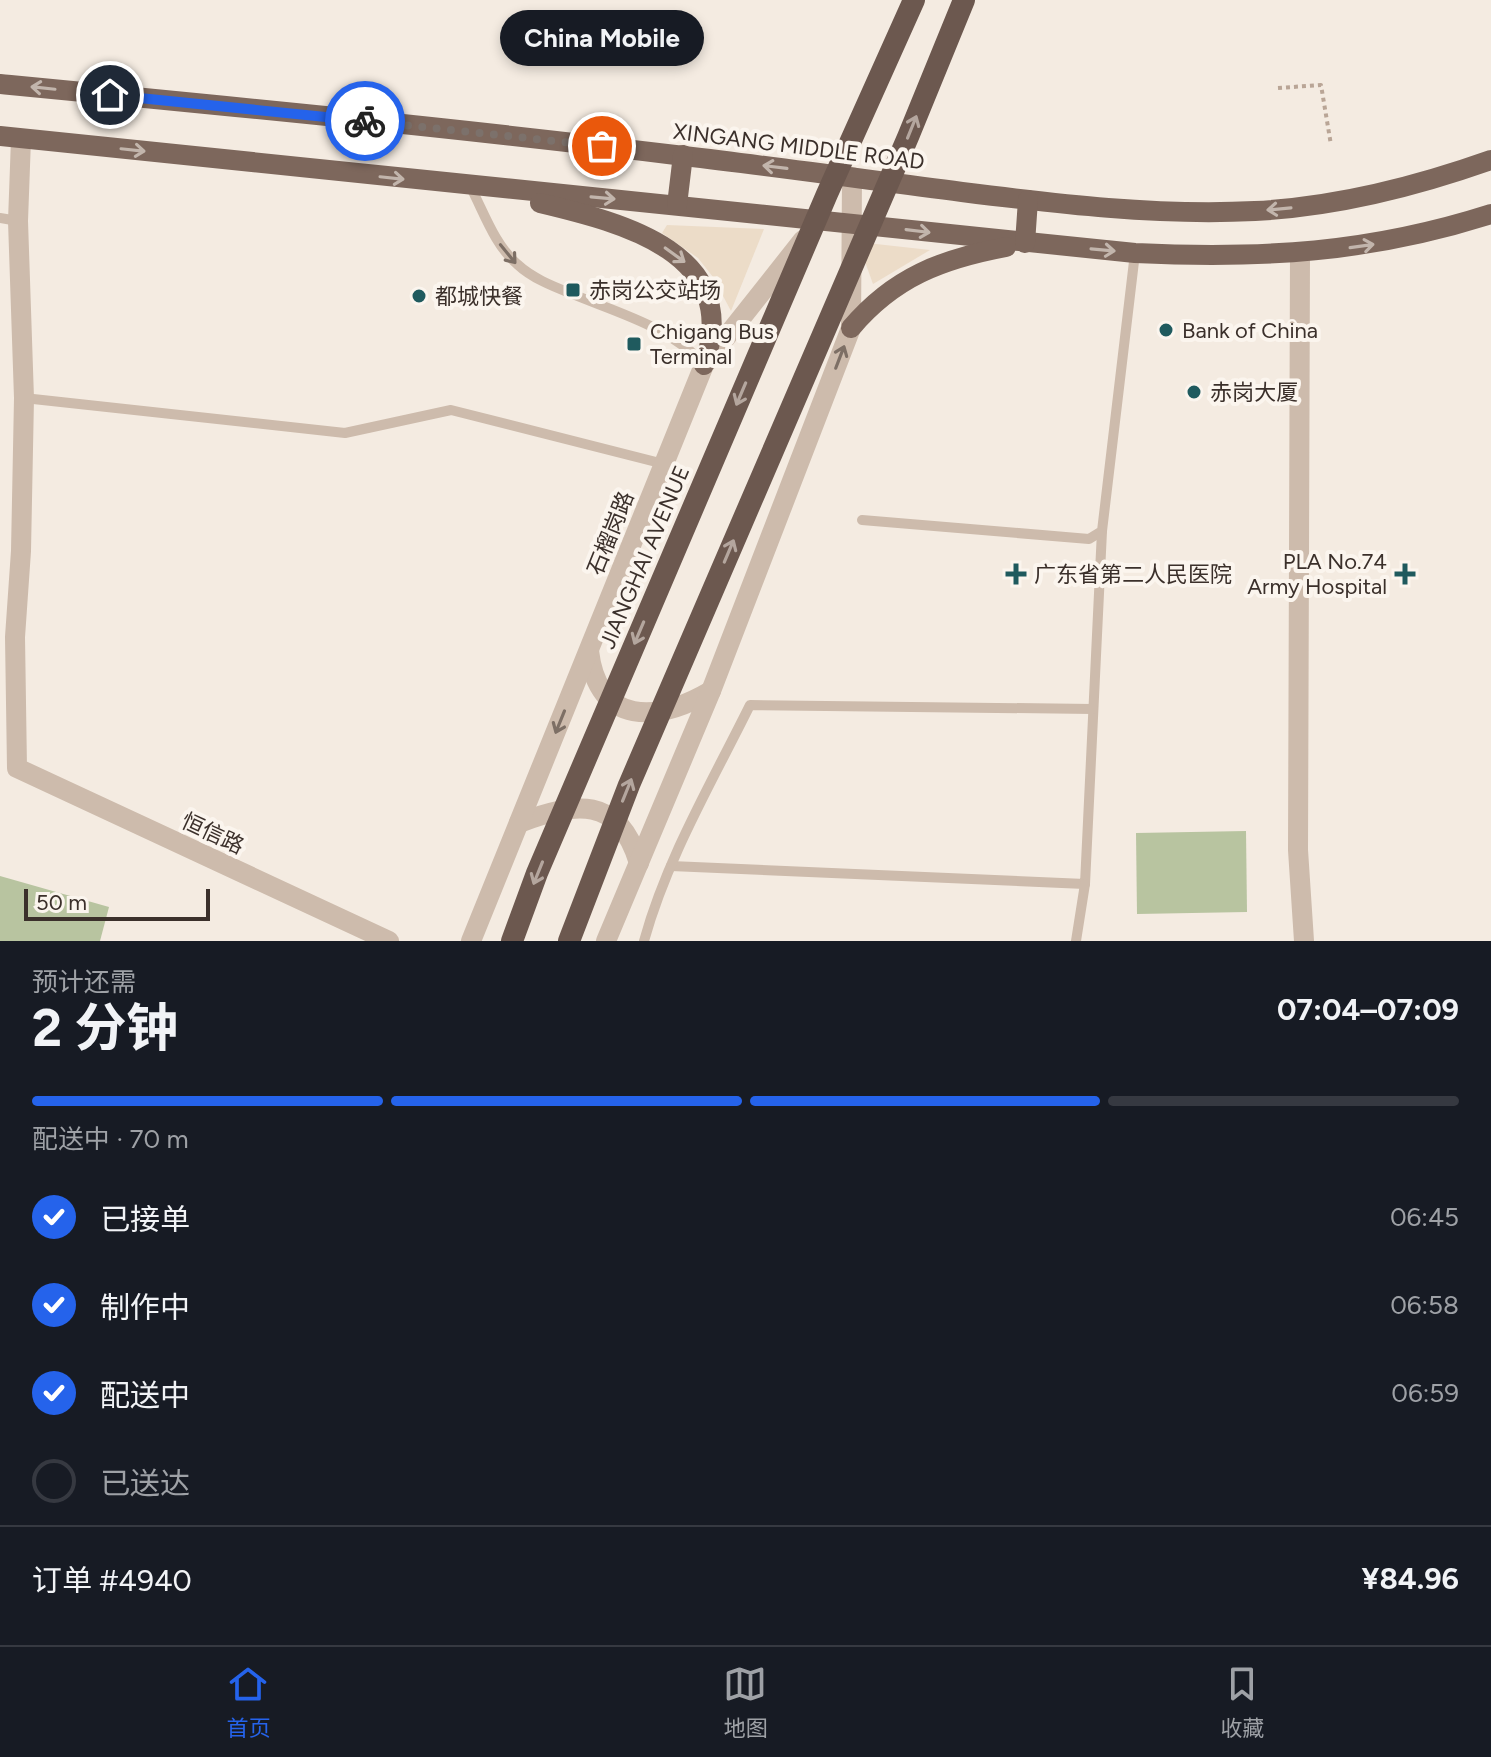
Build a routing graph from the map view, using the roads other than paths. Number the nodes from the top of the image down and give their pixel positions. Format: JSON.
{"nodes":[{"id":1,"x":914,"y":0,"type":"edge"},
{"id":2,"x":964,"y":0,"type":"edge"},
{"id":3,"x":0,"y":84,"type":"edge"},
{"id":4,"x":0,"y":136,"type":"edge"},
{"id":5,"x":21,"y":139,"type":"junction"},
{"id":6,"x":683,"y":155,"type":"junction"},
{"id":7,"x":1491,"y":160,"type":"edge"},
{"id":8,"x":852,"y":177,"type":"junction"},
{"id":9,"x":470,"y":186,"type":"junction"},
{"id":10,"x":1028,"y":200,"type":"junction"},
{"id":11,"x":677,"y":205,"type":"junction"},
{"id":12,"x":1491,"y":214,"type":"edge"},
{"id":13,"x":819,"y":219,"type":"junction"},
{"id":14,"x":9,"y":220,"type":"edge"},
{"id":15,"x":852,"y":223,"type":"junction"},
{"id":16,"x":1025,"y":243,"type":"junction"},
{"id":17,"x":1135,"y":253,"type":"junction"},
{"id":18,"x":1300,"y":254,"type":"junction"},
{"id":19,"x":851,"y":328,"type":"junction"},
{"id":20,"x":704,"y":365,"type":"junction"},
{"id":21,"x":24,"y":398,"type":"junction"},
{"id":22,"x":664,"y":464,"type":"junction"},
{"id":23,"x":862,"y":520,"type":"dead end"},
{"id":24,"x":1102,"y":531,"type":"junction"},
{"id":25,"x":8,"y":637,"type":"edge"},
{"id":26,"x":589,"y":649,"type":"junction"},
{"id":27,"x":711,"y":691,"type":"junction"},
{"id":28,"x":1093,"y":709,"type":"junction"},
{"id":29,"x":519,"y":823,"type":"junction"},
{"id":30,"x":639,"y":863,"type":"junction"},
{"id":31,"x":671,"y":866,"type":"junction"},
{"id":32,"x":1085,"y":884,"type":"junction"},
{"id":33,"x":389,"y":941,"type":"edge"},
{"id":34,"x":471,"y":941,"type":"edge"},
{"id":35,"x":512,"y":941,"type":"edge"},
{"id":36,"x":569,"y":941,"type":"edge"},
{"id":37,"x":606,"y":941,"type":"edge"},
{"id":38,"x":644,"y":941,"type":"edge"},
{"id":39,"x":1076,"y":941,"type":"edge"},
{"id":40,"x":1304,"y":941,"type":"edge"}],
"edges":[{"from":1,"to":35,"type":"highway","name":"JIANGHAI AVENUE","one_way":true,"bridge":true},
{"from":36,"to":2,"type":"highway","one_way":true,"bridge":true},
{"from":6,"to":3,"type":"main road","name":"XINGANG MIDDLE ROAD","one_way":true},
{"from":4,"to":5,"type":"main road"},
{"from":5,"to":9,"type":"main road","one_way":true},
{"from":5,"to":14,"type":"street"},
{"from":8,"to":6,"type":"main road","name":"XINGANG MIDDLE ROAD","one_way":true},
{"from":6,"to":11,"type":"main road"},
{"from":7,"to":10,"type":"main road","name":"XINGANG MIDDLE ROAD","one_way":true},
{"from":8,"to":10,"type":"main road","name":"XINGANG MIDDLE ROAD"},
{"from":8,"to":13,"type":"street","name":"石榴岗路"},
{"from":8,"to":15,"type":"street"},
{"from":9,"to":11,"type":"main road","one_way":true},
{"from":9,"to":20,"type":"lane","one_way":true},
{"from":9,"to":20,"type":"main road","one_way":true},
{"from":10,"to":16,"type":"main road"},
{"from":11,"to":13,"type":"main road"},
{"from":18,"to":12,"type":"main road","one_way":true},
{"from":13,"to":15,"type":"main road"},
{"from":13,"to":20,"type":"street","name":"石榴岗路"},
{"from":14,"to":21,"type":"street"},
{"from":15,"to":16,"type":"main road","one_way":true},
{"from":15,"to":19,"type":"street"},
{"from":16,"to":17,"type":"main road","one_way":true},
{"from":16,"to":19,"type":"main road"},
{"from":17,"to":18,"type":"main road"},
{"from":17,"to":24,"type":"lane"},
{"from":18,"to":40,"type":"street"},
{"from":27,"to":19,"type":"street","one_way":true},
{"from":20,"to":22,"type":"street","name":"石榴岗路"},
{"from":21,"to":22,"type":"lane"},
{"from":21,"to":25,"type":"street"},
{"from":22,"to":26,"type":"street","name":"石榴岗路"},
{"from":23,"to":24,"type":"lane"},
{"from":24,"to":28,"type":"lane"},
{"from":25,"to":33,"type":"street","name":"恒信路"},
{"from":26,"to":27,"type":"street"},
{"from":26,"to":29,"type":"street","name":"石榴岗路","one_way":true},
{"from":27,"to":30,"type":"street"},
{"from":28,"to":31,"type":"lane"},
{"from":28,"to":32,"type":"lane"},
{"from":29,"to":30,"type":"street"},
{"from":29,"to":34,"type":"street","name":"石榴岗路"},
{"from":30,"to":37,"type":"street"},
{"from":31,"to":32,"type":"lane"},
{"from":31,"to":38,"type":"lane"},
{"from":32,"to":39,"type":"lane"}]}
